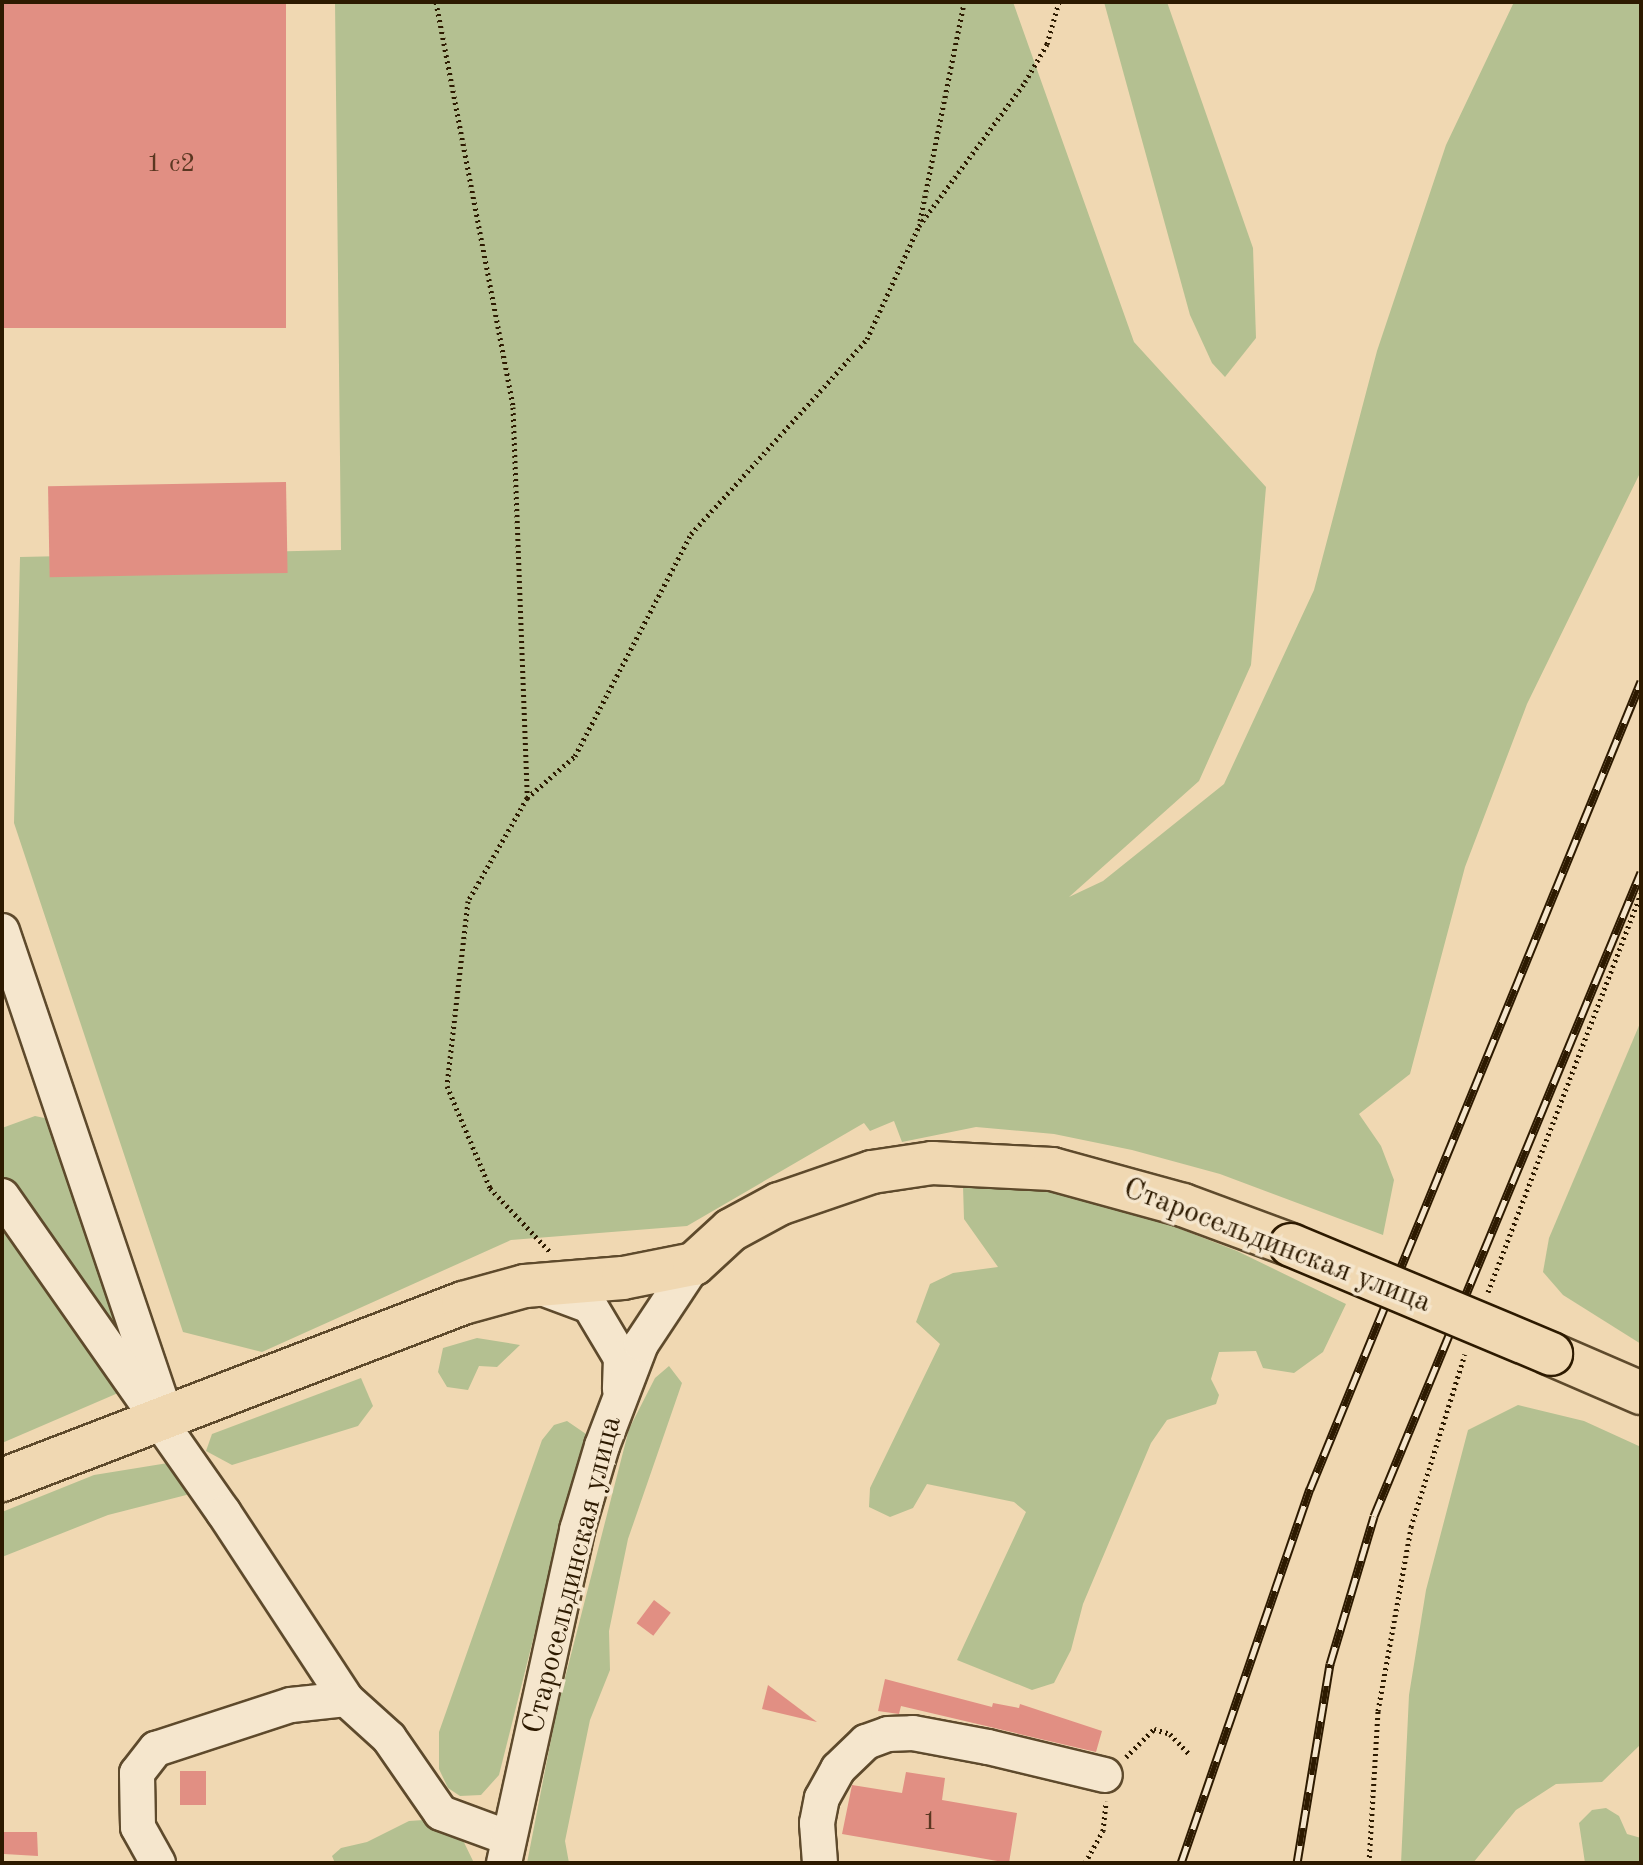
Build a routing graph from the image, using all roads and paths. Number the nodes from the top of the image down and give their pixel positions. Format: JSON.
{"nodes":[{"id":1,"x":436,"y":2,"type":"edge"},
{"id":2,"x":964,"y":2,"type":"edge"},
{"id":3,"x":1059,"y":2,"type":"edge"},
{"id":4,"x":919,"y":226,"type":"junction"},
{"id":5,"x":527,"y":798,"type":"junction"},
{"id":6,"x":1641,"y":893,"type":"edge"},
{"id":7,"x":2,"y":931,"type":"edge"},
{"id":8,"x":2,"y":1196,"type":"edge"},
{"id":9,"x":694,"y":1264,"type":"junction"},
{"id":10,"x":576,"y":1279,"type":"junction"},
{"id":11,"x":525,"y":1286,"type":"junction"},
{"id":12,"x":1487,"y":1295,"type":"dead end"},
{"id":13,"x":1471,"y":1339,"type":"dead end"},
{"id":14,"x":1641,"y":1393,"type":"edge"},
{"id":15,"x":619,"y":1397,"type":"junction"},
{"id":16,"x":162,"y":1421,"type":"junction"},
{"id":17,"x":2,"y":1480,"type":"edge"},
{"id":18,"x":346,"y":1699,"type":"junction"},
{"id":19,"x":1189,"y":1754,"type":"dead end"},
{"id":20,"x":1105,"y":1775,"type":"junction"},
{"id":21,"x":506,"y":1850,"type":"edge"},
{"id":22,"x":158,"y":1863,"type":"edge"},
{"id":23,"x":820,"y":1863,"type":"edge"},
{"id":24,"x":1085,"y":1863,"type":"edge"},
{"id":25,"x":1369,"y":1863,"type":"edge"}],
"edges":[{"from":1,"to":5,"type":"path"},
{"from":2,"to":4,"type":"path"},
{"from":3,"to":4,"type":"path"},
{"from":4,"to":5,"type":"path"},
{"from":5,"to":10,"type":"path"},
{"from":6,"to":12,"type":"path"},
{"from":7,"to":16,"type":"street"},
{"from":8,"to":16,"type":"street"},
{"from":9,"to":10,"type":"main road"},
{"from":9,"to":14,"type":"main road","name":"Старосельдинская улица","bridge":true},
{"from":9,"to":15,"type":"street","name":"Старосельдинская улица"},
{"from":10,"to":11,"type":"main road"},
{"from":11,"to":15,"type":"street"},
{"from":11,"to":16,"type":"main road"},
{"from":13,"to":25,"type":"path"},
{"from":15,"to":21,"type":"street","name":"Старосельдинская улица"},
{"from":16,"to":17,"type":"main road"},
{"from":16,"to":18,"type":"street"},
{"from":18,"to":21,"type":"street"},
{"from":18,"to":22,"type":"street"},
{"from":19,"to":20,"type":"path"},
{"from":20,"to":23,"type":"street"},
{"from":20,"to":24,"type":"path"}]}
